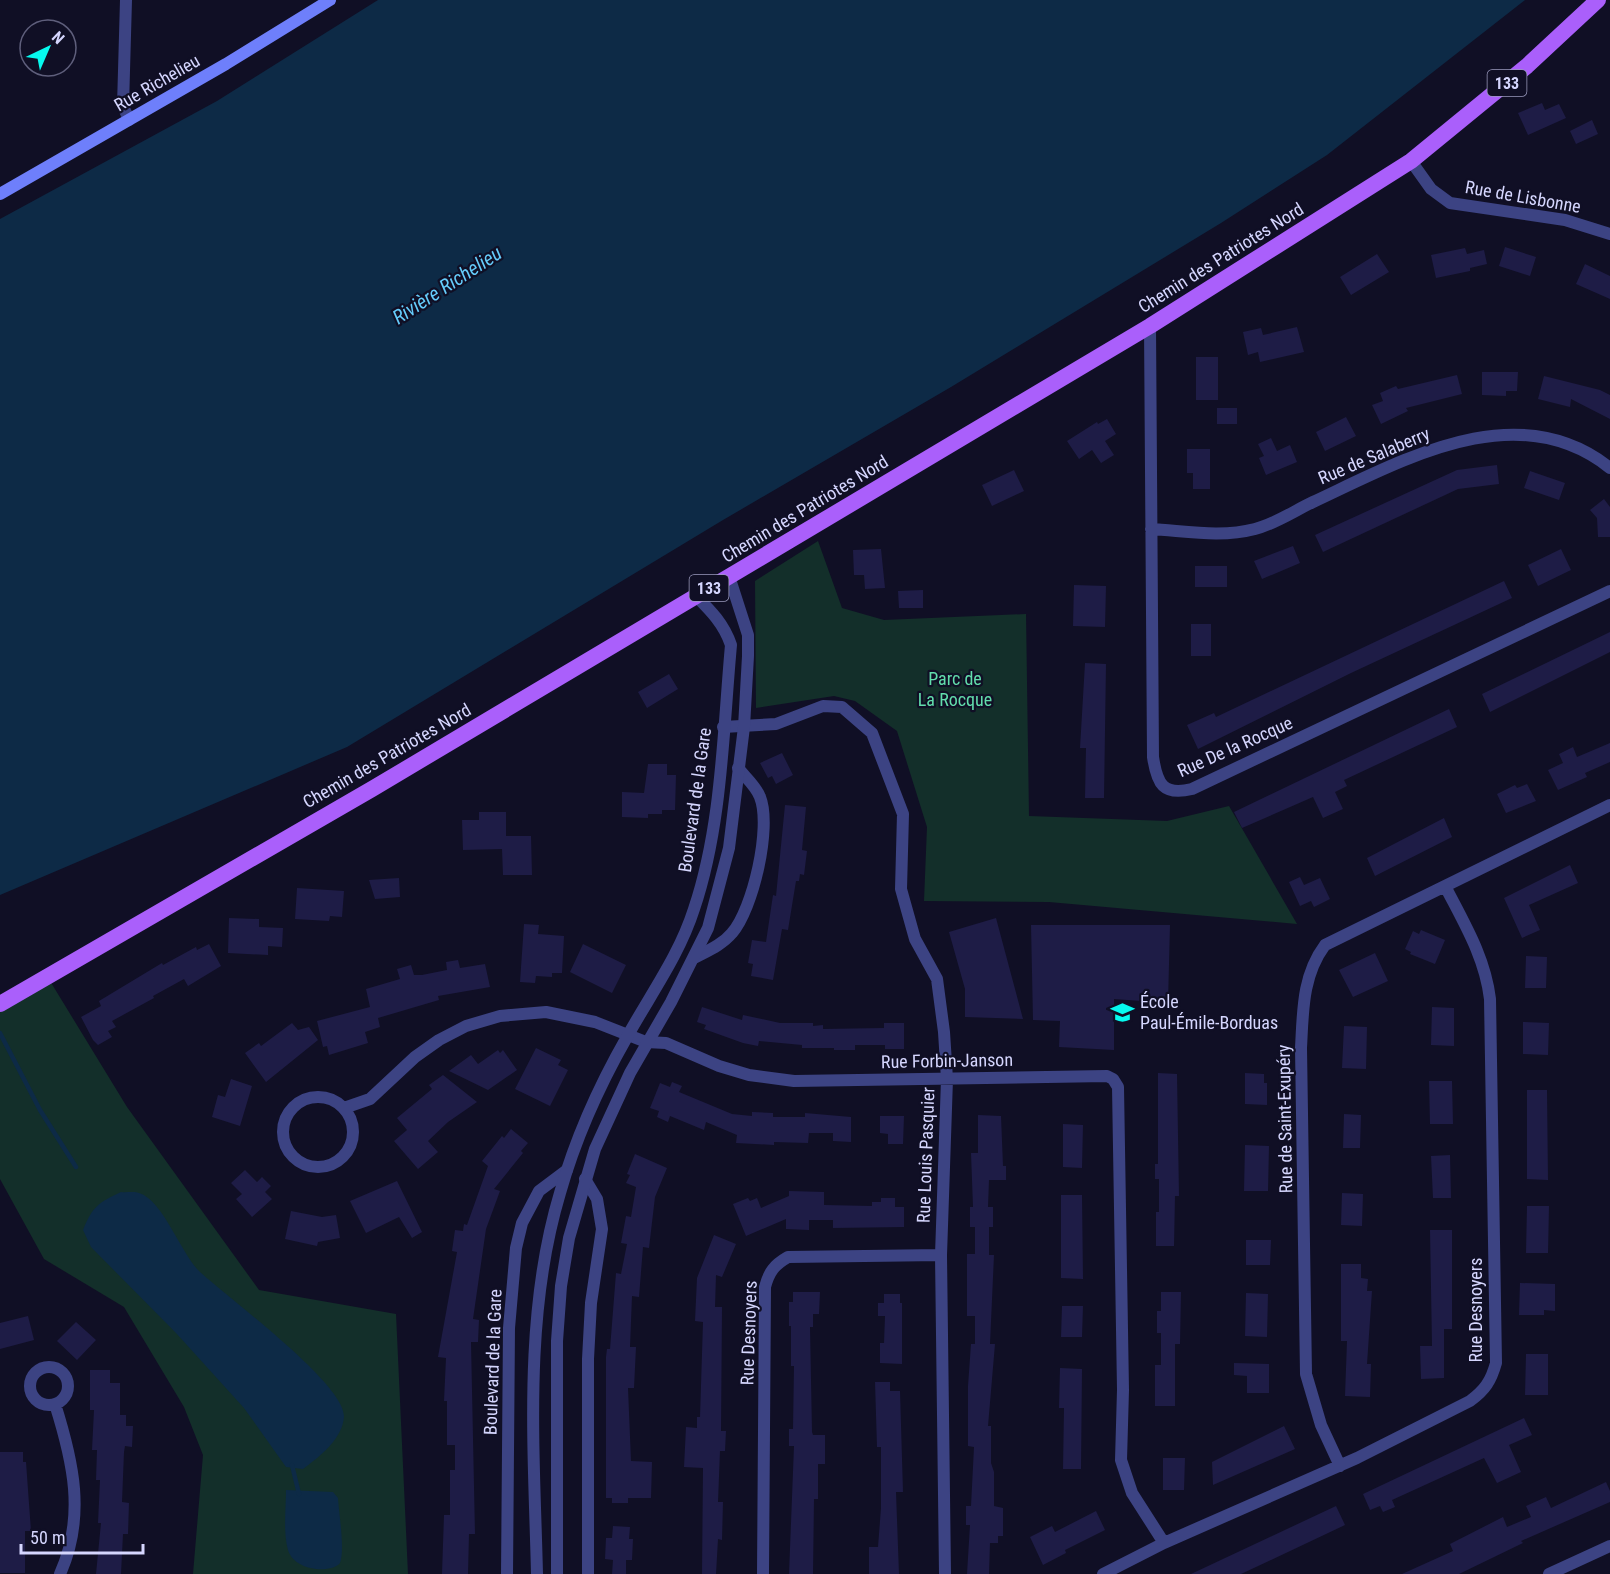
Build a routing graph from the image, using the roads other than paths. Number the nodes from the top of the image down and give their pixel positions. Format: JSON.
{"nodes":[{"id":1,"x":126,"y":0,"type":"edge"},
{"id":2,"x":330,"y":0,"type":"edge"},
{"id":3,"x":1598,"y":0,"type":"edge"},
{"id":4,"x":129,"y":120,"type":"junction"},
{"id":5,"x":1411,"y":161,"type":"junction"},
{"id":6,"x":0,"y":194,"type":"edge"},
{"id":7,"x":1610,"y":234,"type":"edge"},
{"id":8,"x":1150,"y":326,"type":"junction"},
{"id":9,"x":1610,"y":468,"type":"edge"},
{"id":10,"x":1151,"y":529,"type":"junction"},
{"id":11,"x":729,"y":576,"type":"junction"},
{"id":12,"x":1610,"y":591,"type":"edge"},
{"id":13,"x":696,"y":596,"type":"junction"},
{"id":14,"x":723,"y":727,"type":"junction"},
{"id":15,"x":744,"y":727,"type":"junction"},
{"id":16,"x":738,"y":768,"type":"junction"},
{"id":17,"x":1610,"y":805,"type":"edge"},
{"id":18,"x":1445,"y":886,"type":"junction"},
{"id":19,"x":694,"y":958,"type":"junction"},
{"id":20,"x":0,"y":1004,"type":"edge"},
{"id":21,"x":627,"y":1036,"type":"junction"},
{"id":22,"x":646,"y":1042,"type":"junction"},
{"id":23,"x":947,"y":1079,"type":"junction"},
{"id":24,"x":344,"y":1108,"type":"junction"},
{"id":25,"x":567,"y":1170,"type":"junction"},
{"id":26,"x":585,"y":1179,"type":"junction"},
{"id":27,"x":941,"y":1255,"type":"junction"},
{"id":28,"x":55,"y":1404,"type":"dead end"},
{"id":29,"x":1340,"y":1466,"type":"junction"},
{"id":30,"x":1164,"y":1543,"type":"junction"},
{"id":31,"x":1610,"y":1546,"type":"edge"},
{"id":32,"x":60,"y":1574,"type":"edge"},
{"id":33,"x":507,"y":1574,"type":"edge"},
{"id":34,"x":537,"y":1574,"type":"edge"},
{"id":35,"x":557,"y":1574,"type":"edge"},
{"id":36,"x":588,"y":1574,"type":"edge"},
{"id":37,"x":763,"y":1574,"type":"edge"},
{"id":38,"x":945,"y":1574,"type":"edge"},
{"id":39,"x":1102,"y":1574,"type":"edge"},
{"id":40,"x":1549,"y":1574,"type":"edge"}],
"edges":[{"from":1,"to":4,"type":"street"},
{"from":2,"to":4,"type":"main road","name":"Rue Richelieu"},
{"from":3,"to":5,"type":"main road","name":"Chemin des Patriotes Nord","number":"133"},
{"from":4,"to":6,"type":"main road","name":"Rue Richelieu"},
{"from":5,"to":7,"type":"street","name":"Rue de Lisbonne"},
{"from":5,"to":8,"type":"main road","name":"Chemin des Patriotes Nord","number":"133"},
{"from":8,"to":10,"type":"street","name":"Rue De la Rocque"},
{"from":8,"to":11,"type":"main road","name":"Chemin des Patriotes Nord","number":"133"},
{"from":9,"to":10,"type":"street","name":"Rue de Salaberry"},
{"from":10,"to":12,"type":"street","name":"Rue De la Rocque"},
{"from":11,"to":13,"type":"main road","name":"Chemin des Patriotes Nord","number":"133"},
{"from":11,"to":15,"type":"street"},
{"from":13,"to":14,"type":"street","name":"Boulevard de la Gare"},
{"from":13,"to":20,"type":"main road","name":"Chemin des Patriotes Nord","number":"133"},
{"from":14,"to":15,"type":"street","name":"Rue Louis Pasquier"},
{"from":14,"to":21,"type":"street","name":"Boulevard de la Gare"},
{"from":15,"to":16,"type":"street"},
{"from":15,"to":23,"type":"street","name":"Rue Louis Pasquier"},
{"from":16,"to":19,"type":"street"},
{"from":16,"to":19,"type":"street"},
{"from":17,"to":18,"type":"street","name":"Rue de Saint-Exupéry"},
{"from":18,"to":29,"type":"street","name":"Rue de Saint-Exupéry"},
{"from":18,"to":29,"type":"street","name":"Rue Desnoyers"},
{"from":19,"to":22,"type":"street"},
{"from":21,"to":22,"type":"street","name":"Rue Forbin-Janson"},
{"from":21,"to":24,"type":"street","name":"Rue Forbin-Janson"},
{"from":21,"to":25,"type":"street","name":"Boulevard de la Gare"},
{"from":22,"to":23,"type":"street","name":"Rue Forbin-Janson"},
{"from":22,"to":26,"type":"street"},
{"from":23,"to":27,"type":"street","name":"Rue Louis Pasquier"},
{"from":23,"to":30,"type":"street","name":"Rue Forbin-Janson"},
{"from":24,"to":24,"type":"street"},
{"from":25,"to":33,"type":"street","name":"Boulevard de la Gare"},
{"from":25,"to":34,"type":"street","name":"Boulevard de la Gare"},
{"from":26,"to":35,"type":"street"},
{"from":26,"to":36,"type":"street"},
{"from":27,"to":37,"type":"street","name":"Rue Desnoyers"},
{"from":27,"to":38,"type":"street","name":"Rue Louis Pasquier"},
{"from":28,"to":32,"type":"street"},
{"from":29,"to":30,"type":"street","name":"Rue Desnoyers"},
{"from":30,"to":39,"type":"street","name":"Rue Desnoyers"},
{"from":31,"to":40,"type":"street"}]}
